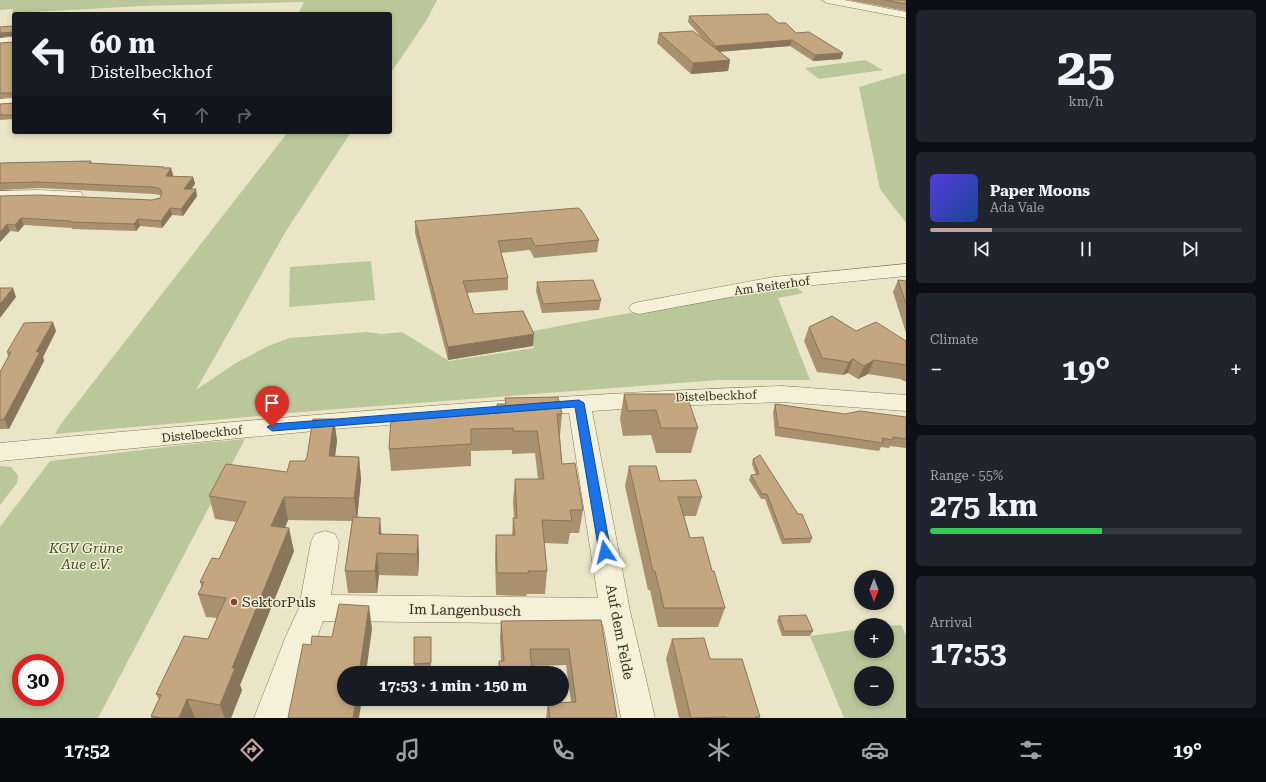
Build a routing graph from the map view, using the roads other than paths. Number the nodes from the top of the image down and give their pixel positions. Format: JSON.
{"nodes":[{"id":1,"x":827,"y":0,"type":"edge"},
{"id":2,"x":906,"y":15,"type":"edge"},
{"id":3,"x":12,"y":41,"type":"edge"},
{"id":4,"x":0,"y":42,"type":"edge"},
{"id":5,"x":12,"y":102,"type":"edge"},
{"id":6,"x":0,"y":103,"type":"edge"},
{"id":7,"x":0,"y":196,"type":"edge"},
{"id":8,"x":93,"y":197,"type":"edge"},
{"id":9,"x":906,"y":270,"type":"edge"},
{"id":10,"x":639,"y":308,"type":"dead end"},
{"id":11,"x":579,"y":403,"type":"junction"},
{"id":12,"x":906,"y":403,"type":"edge"},
{"id":13,"x":0,"y":452,"type":"edge"},
{"id":14,"x":325,"y":542,"type":"dead end"},
{"id":15,"x":314,"y":608,"type":"junction"},
{"id":16,"x":615,"y":611,"type":"junction"},
{"id":17,"x":271,"y":718,"type":"edge"},
{"id":18,"x":638,"y":718,"type":"edge"}],
"edges":[{"from":1,"to":2,"type":"street"},
{"from":3,"to":4,"type":"street"},
{"from":5,"to":6,"type":"street"},
{"from":7,"to":8,"type":"street"},
{"from":9,"to":10,"type":"street","name":"Am Reiterhof"},
{"from":11,"to":12,"type":"street","name":"Distelbeckhof"},
{"from":11,"to":13,"type":"street","name":"Distelbeckhof"},
{"from":11,"to":16,"type":"street","name":"Auf dem Felde"},
{"from":14,"to":15,"type":"street"},
{"from":15,"to":16,"type":"street","name":"Im Langenbusch"},
{"from":15,"to":17,"type":"street"},
{"from":16,"to":18,"type":"street","name":"Auf dem Felde"}]}
